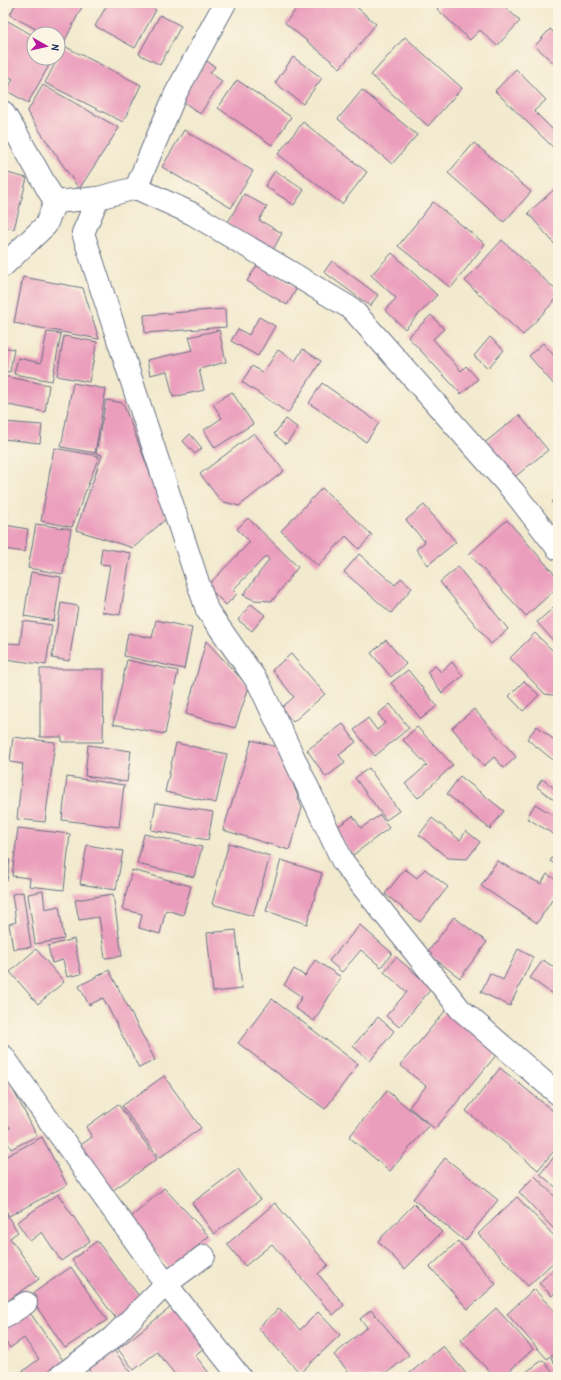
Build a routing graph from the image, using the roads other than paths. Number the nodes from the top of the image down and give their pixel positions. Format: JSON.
{"nodes":[{"id":1,"x":224,"y":3,"type":"edge"},
{"id":2,"x":3,"y":112,"type":"edge"},
{"id":3,"x":136,"y":188,"type":"junction"},
{"id":4,"x":98,"y":198,"type":"junction"},
{"id":5,"x":55,"y":202,"type":"junction"},
{"id":6,"x":3,"y":266,"type":"edge"},
{"id":7,"x":558,"y":549,"type":"edge"},
{"id":8,"x":3,"y":1056,"type":"edge"},
{"id":9,"x":558,"y":1094,"type":"edge"},
{"id":10,"x":204,"y":1256,"type":"dead end"},
{"id":11,"x":166,"y":1284,"type":"junction"},
{"id":12,"x":26,"y":1303,"type":"dead end"},
{"id":13,"x":3,"y":1318,"type":"edge"},
{"id":14,"x":59,"y":1377,"type":"edge"},
{"id":15,"x":240,"y":1377,"type":"edge"}],
"edges":[{"from":1,"to":3,"type":"street"},
{"from":2,"to":5,"type":"street"},
{"from":3,"to":4,"type":"street"},
{"from":3,"to":7,"type":"street"},
{"from":4,"to":5,"type":"street"},
{"from":4,"to":9,"type":"street"},
{"from":5,"to":6,"type":"street"},
{"from":8,"to":11,"type":"street"},
{"from":10,"to":11,"type":"street"},
{"from":11,"to":14,"type":"street"},
{"from":11,"to":15,"type":"street"},
{"from":12,"to":13,"type":"street"}]}
